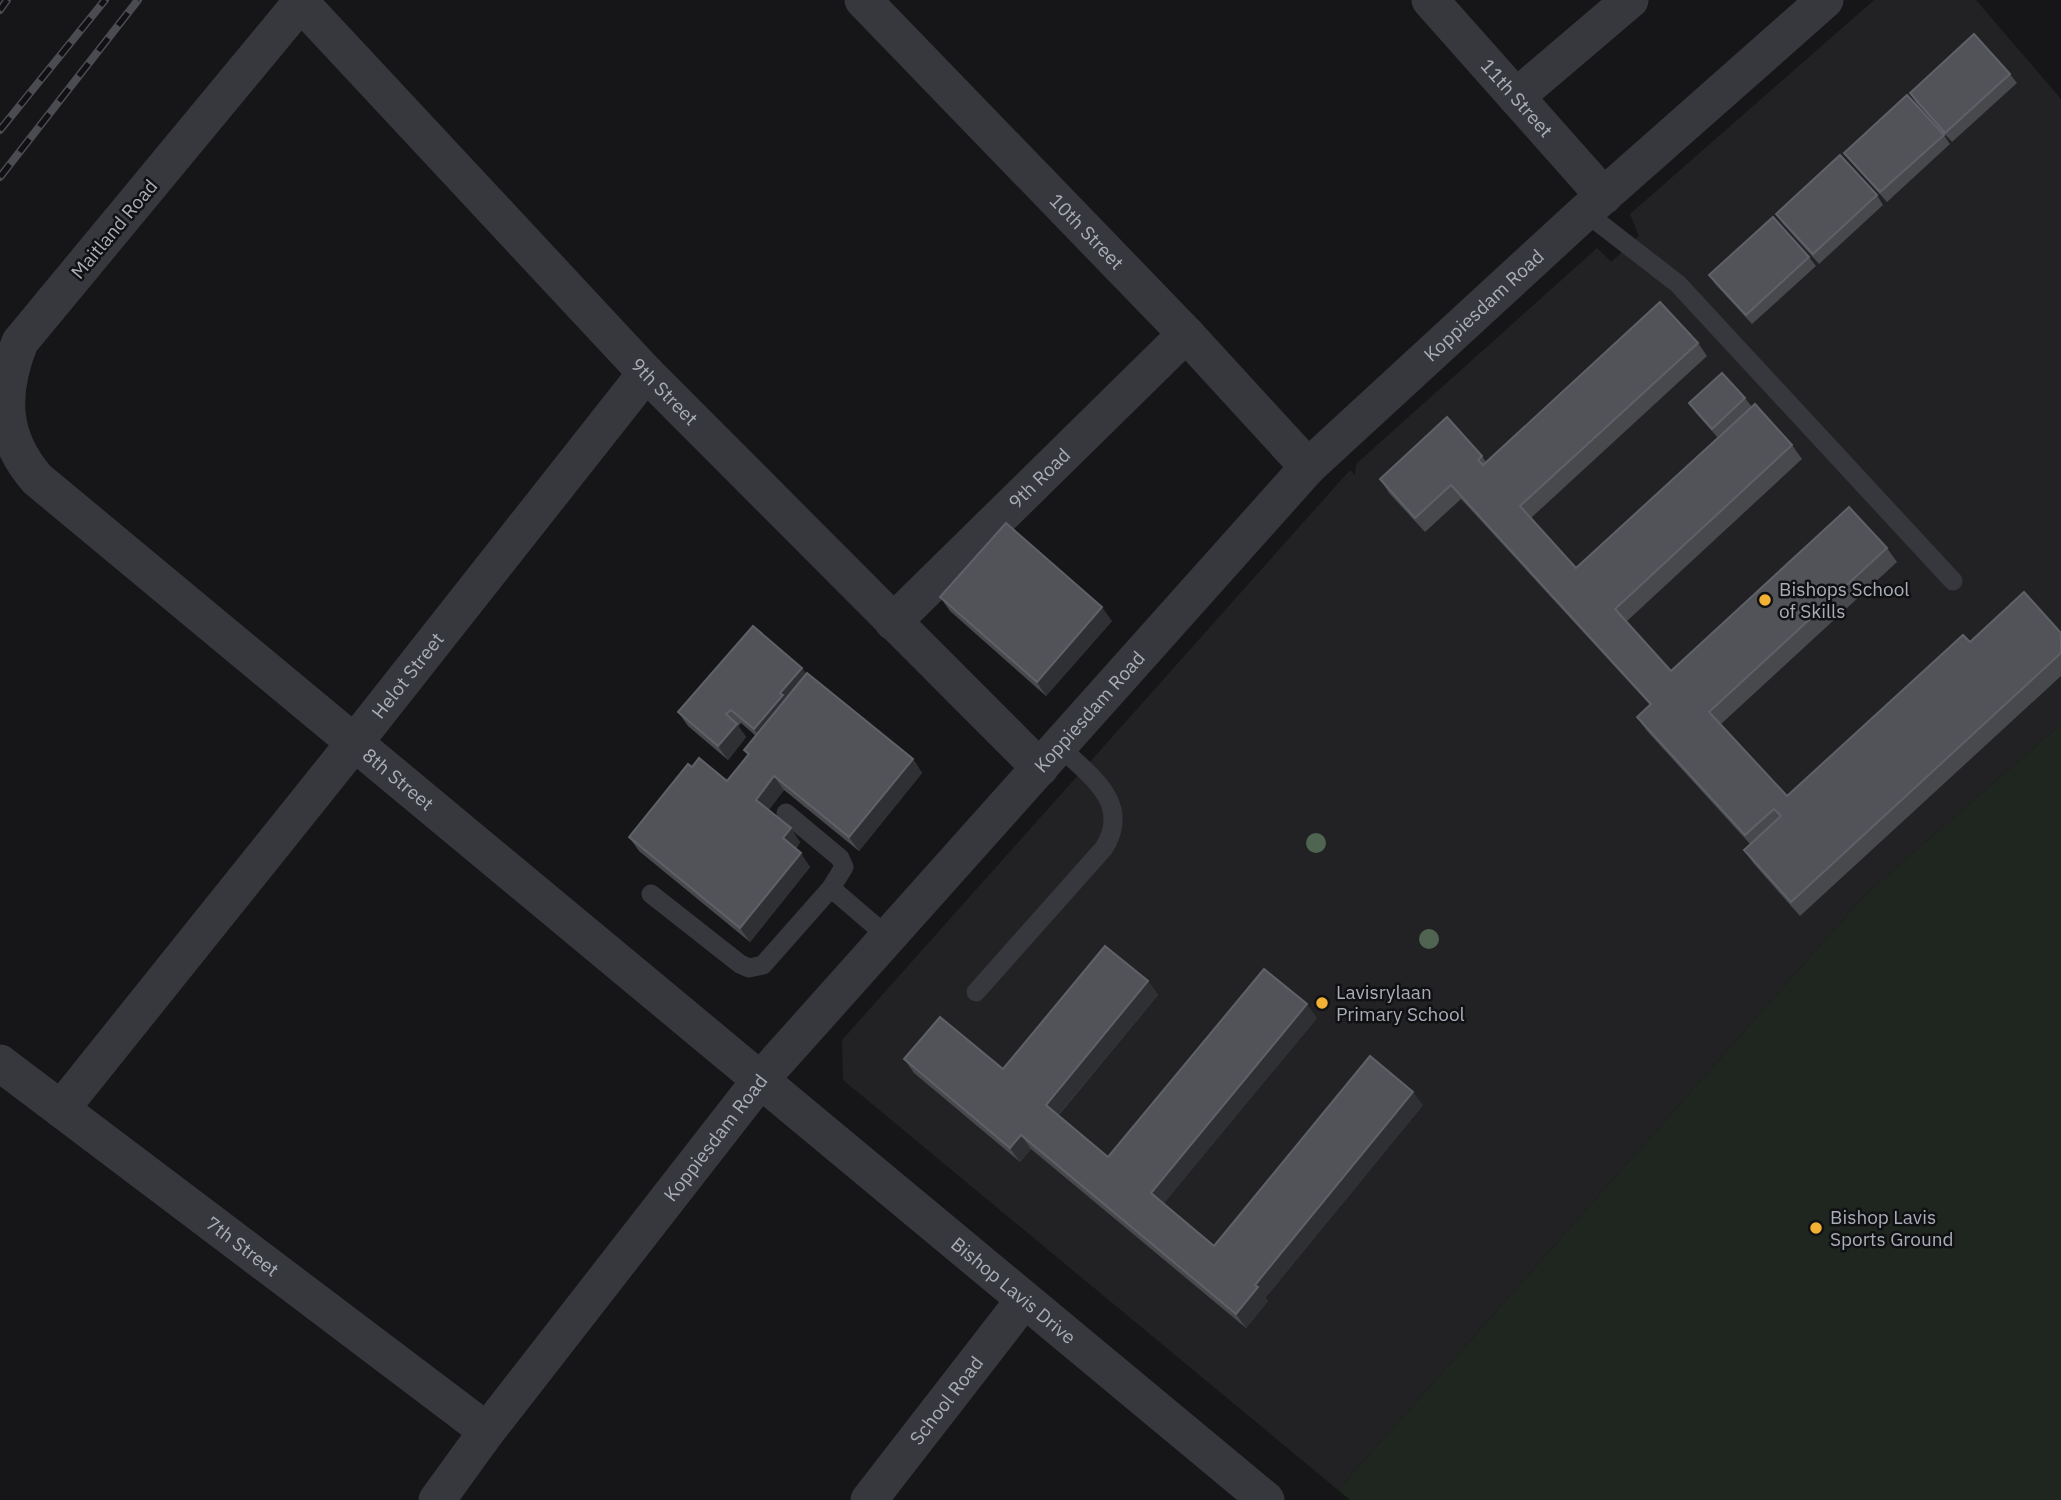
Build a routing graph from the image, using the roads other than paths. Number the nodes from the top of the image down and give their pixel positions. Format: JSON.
{"nodes":[{"id":1,"x":863,"y":0,"type":"edge"},
{"id":2,"x":1430,"y":0,"type":"edge"},
{"id":3,"x":1630,"y":0,"type":"edge"},
{"id":4,"x":1825,"y":0,"type":"edge"},
{"id":5,"x":302,"y":1,"type":"edge"},
{"id":6,"x":1516,"y":97,"type":"junction"},
{"id":7,"x":1594,"y":204,"type":"junction"},
{"id":8,"x":1186,"y":334,"type":"junction"},
{"id":9,"x":646,"y":373,"type":"junction"},
{"id":10,"x":1308,"y":467,"type":"junction"},
{"id":11,"x":37,"y":479,"type":"joint"},
{"id":12,"x":1953,"y":581,"type":"dead end"},
{"id":13,"x":893,"y":622,"type":"junction"},
{"id":14,"x":355,"y":741,"type":"junction"},
{"id":15,"x":1050,"y":757,"type":"junction"},
{"id":16,"x":786,"y":813,"type":"edge"},
{"id":17,"x":831,"y":888,"type":"junction"},
{"id":18,"x":651,"y":894,"type":"dead end"},
{"id":19,"x":888,"y":937,"type":"junction"},
{"id":20,"x":976,"y":992,"type":"dead end"},
{"id":21,"x":0,"y":1063,"type":"edge"},
{"id":22,"x":761,"y":1079,"type":"junction"},
{"id":23,"x":61,"y":1109,"type":"junction"},
{"id":24,"x":1024,"y":1300,"type":"junction"},
{"id":25,"x":486,"y":1431,"type":"junction"},
{"id":26,"x":437,"y":1500,"type":"edge"},
{"id":27,"x":869,"y":1500,"type":"edge"},
{"id":28,"x":1266,"y":1500,"type":"edge"}],
"edges":[{"from":1,"to":8,"type":"street","name":"10th Street"},
{"from":2,"to":6,"type":"street","name":"11th Street"},
{"from":3,"to":6,"type":"street"},
{"from":4,"to":7,"type":"street","name":"Koppiesdam Road"},
{"from":5,"to":9,"type":"street","name":"9th Street"},
{"from":5,"to":11,"type":"street","name":"Maitland Road"},
{"from":6,"to":7,"type":"street","name":"11th Street"},
{"from":7,"to":10,"type":"street","name":"Koppiesdam Road"},
{"from":7,"to":12,"type":"lane"},
{"from":8,"to":10,"type":"street","name":"10th Street"},
{"from":8,"to":13,"type":"street","name":"9th Road"},
{"from":9,"to":13,"type":"street","name":"9th Street"},
{"from":9,"to":14,"type":"street","name":"Helot Street"},
{"from":10,"to":15,"type":"street","name":"Koppiesdam Road"},
{"from":11,"to":14,"type":"street","name":"8th Street"},
{"from":13,"to":15,"type":"street","name":"9th Street"},
{"from":14,"to":22,"type":"street","name":"8th Street"},
{"from":14,"to":23,"type":"street","name":"Helot Street"},
{"from":15,"to":19,"type":"street","name":"Koppiesdam Road"},
{"from":15,"to":20,"type":"lane"},
{"from":16,"to":17,"type":"lane"},
{"from":17,"to":18,"type":"lane"},
{"from":17,"to":19,"type":"lane"},
{"from":19,"to":22,"type":"street","name":"Koppiesdam Road"},
{"from":21,"to":23,"type":"street","name":"7th Street"},
{"from":22,"to":24,"type":"street","name":"Bishop Lavis Drive"},
{"from":22,"to":25,"type":"street","name":"Koppiesdam Road"},
{"from":23,"to":25,"type":"street","name":"7th Street"},
{"from":24,"to":27,"type":"street","name":"School Road"},
{"from":24,"to":28,"type":"street","name":"Bishop Lavis Drive"},
{"from":25,"to":26,"type":"street","name":"Koppiesdam Road"}]}
